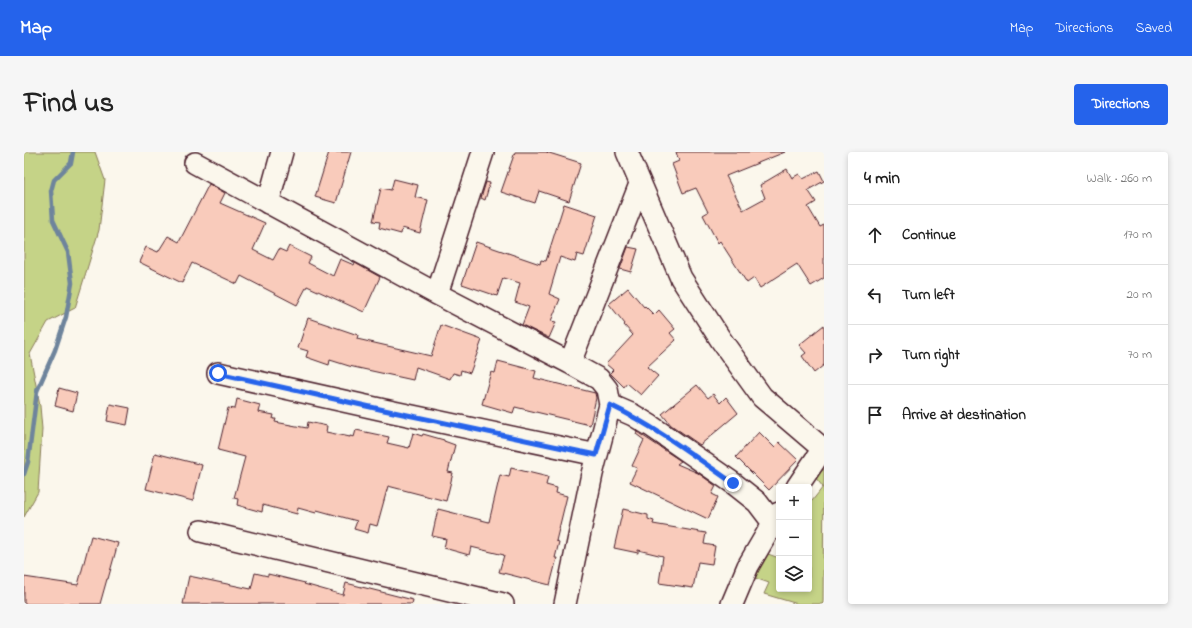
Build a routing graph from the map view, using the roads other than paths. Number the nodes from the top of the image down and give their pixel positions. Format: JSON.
{"nodes":[{"id":1,"x":282,"y":152,"type":"edge"},
{"id":2,"x":483,"y":152,"type":"edge"},
{"id":3,"x":627,"y":152,"type":"edge"},
{"id":4,"x":195,"y":163,"type":"dead end"},
{"id":5,"x":640,"y":184,"type":"junction"},
{"id":6,"x":268,"y":203,"type":"junction"},
{"id":7,"x":437,"y":294,"type":"junction"},
{"id":8,"x":570,"y":363,"type":"junction"},
{"id":9,"x":218,"y":373,"type":"dead end"},
{"id":10,"x":610,"y":405,"type":"junction"},
{"id":11,"x":824,"y":448,"type":"edge"},
{"id":12,"x":596,"y":455,"type":"junction"},
{"id":13,"x":799,"y":484,"type":"edge"},
{"id":14,"x":776,"y":518,"type":"edge"},
{"id":15,"x":201,"y":531,"type":"dead end"},
{"id":16,"x":503,"y":604,"type":"edge"},
{"id":17,"x":566,"y":604,"type":"edge"},
{"id":18,"x":732,"y":604,"type":"edge"}],
"edges":[{"from":1,"to":6,"type":"street"},
{"from":2,"to":7,"type":"street"},
{"from":3,"to":5,"type":"street"},
{"from":4,"to":6,"type":"street"},
{"from":5,"to":8,"type":"street"},
{"from":5,"to":11,"type":"street"},
{"from":6,"to":7,"type":"street"},
{"from":7,"to":8,"type":"street"},
{"from":8,"to":10,"type":"street"},
{"from":9,"to":12,"type":"street"},
{"from":10,"to":12,"type":"street"},
{"from":10,"to":14,"type":"street"},
{"from":11,"to":13,"type":"street"},
{"from":12,"to":17,"type":"street"},
{"from":14,"to":18,"type":"street"},
{"from":15,"to":16,"type":"street"}]}
